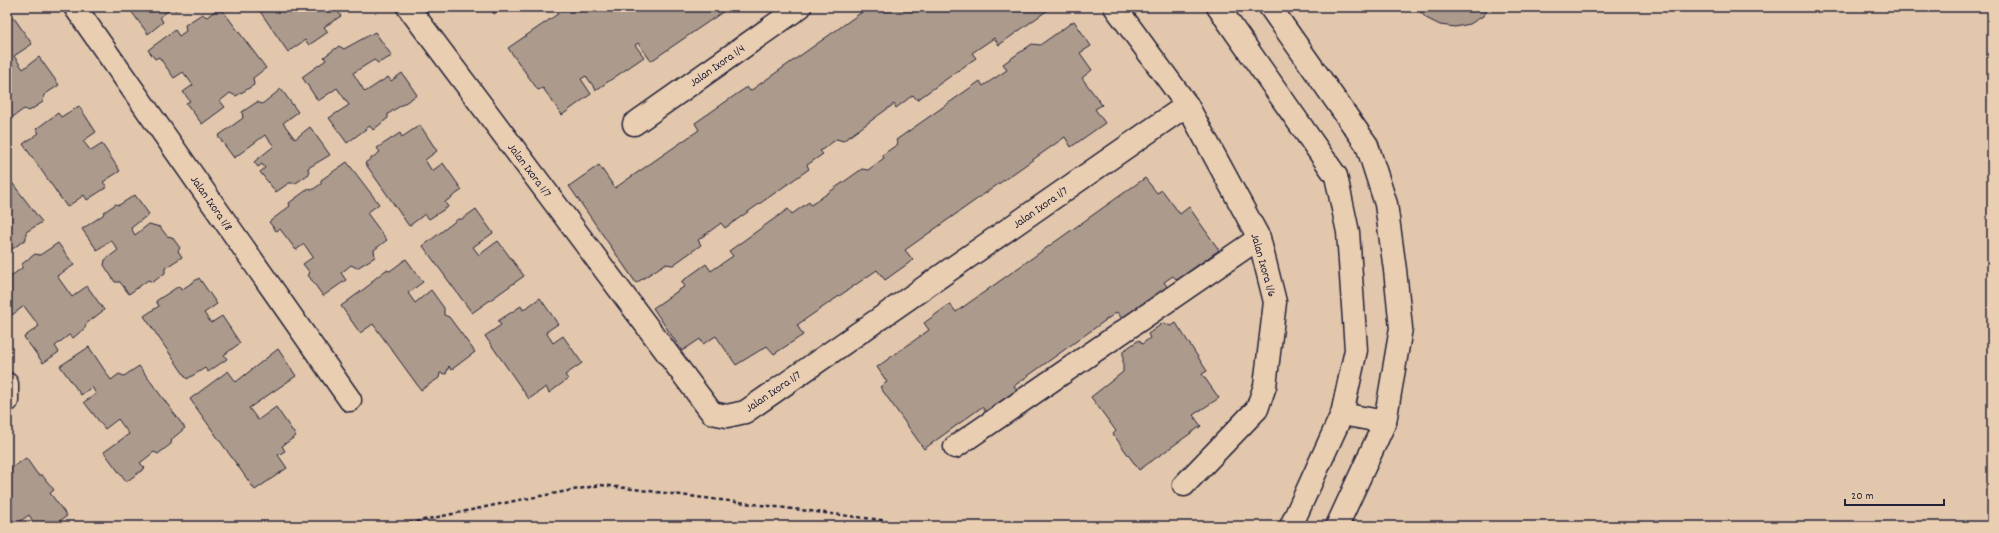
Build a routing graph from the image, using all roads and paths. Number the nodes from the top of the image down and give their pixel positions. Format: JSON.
{"nodes":[{"id":1,"x":75,"y":7,"type":"edge"},
{"id":2,"x":408,"y":7,"type":"edge"},
{"id":3,"x":800,"y":7,"type":"edge"},
{"id":4,"x":1115,"y":7,"type":"edge"},
{"id":5,"x":1218,"y":7,"type":"edge"},
{"id":6,"x":1270,"y":7,"type":"edge"},
{"id":7,"x":1187,"y":105,"type":"junction"},
{"id":8,"x":634,"y":124,"type":"dead end"},
{"id":9,"x":1259,"y":238,"type":"junction"},
{"id":10,"x":7,"y":384,"type":"edge"},
{"id":11,"x":350,"y":400,"type":"dead end"},
{"id":12,"x":7,"y":401,"type":"edge"},
{"id":13,"x":1342,"y":414,"type":"junction"},
{"id":14,"x":1385,"y":422,"type":"junction"},
{"id":15,"x":956,"y":447,"type":"dead end"},
{"id":16,"x":1184,"y":484,"type":"dead end"},
{"id":17,"x":395,"y":526,"type":"edge"},
{"id":18,"x":900,"y":526,"type":"edge"},
{"id":19,"x":1291,"y":526,"type":"edge"},
{"id":20,"x":1337,"y":526,"type":"edge"}],
"edges":[{"from":1,"to":11,"type":"street","name":"Jalan Ixora 1/8"},
{"from":2,"to":7,"type":"street","name":"Jalan Ixora 1/7"},
{"from":3,"to":8,"type":"street","name":"Jalan Ixora 1/4"},
{"from":4,"to":7,"type":"street","name":"Jalan Ixora 1/6"},
{"from":5,"to":13,"type":"street"},
{"from":6,"to":14,"type":"street"},
{"from":7,"to":9,"type":"street","name":"Jalan Ixora 1/6"},
{"from":9,"to":15,"type":"street"},
{"from":9,"to":16,"type":"street","name":"Jalan Ixora 1/6"},
{"from":10,"to":12,"type":"street"},
{"from":13,"to":14,"type":"street"},
{"from":13,"to":19,"type":"street"},
{"from":14,"to":20,"type":"street"},
{"from":17,"to":18,"type":"path"}]}
